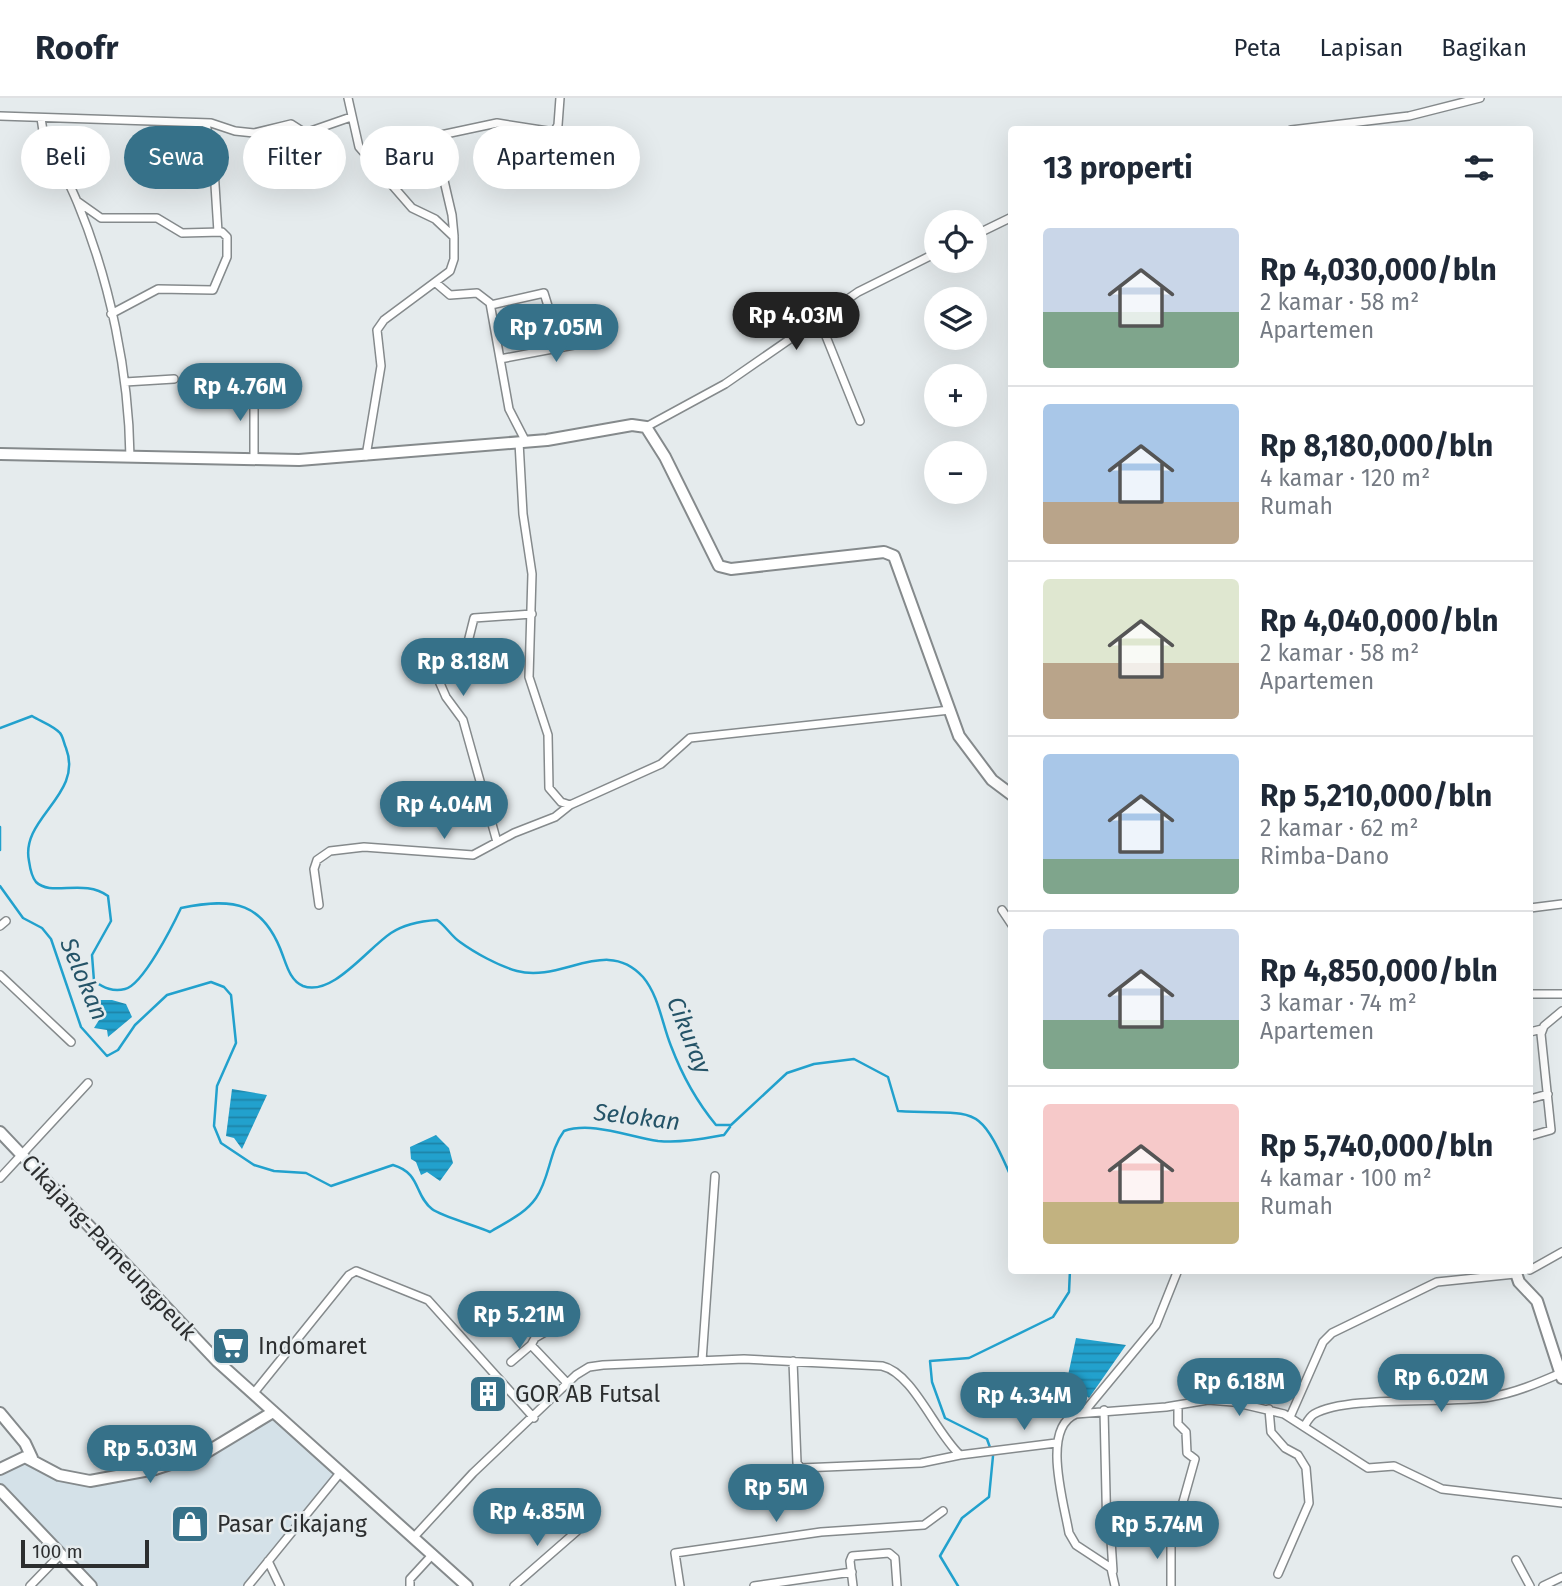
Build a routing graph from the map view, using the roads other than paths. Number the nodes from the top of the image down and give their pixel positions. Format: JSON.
{"nodes":[{"id":1,"x":348,"y":98,"type":"edge"},
{"id":2,"x":561,"y":98,"type":"edge"},
{"id":3,"x":1480,"y":98,"type":"edge"},
{"id":4,"x":0,"y":116,"type":"edge"},
{"id":5,"x":351,"y":117,"type":"junction"},
{"id":6,"x":41,"y":118,"type":"junction"},
{"id":7,"x":206,"y":123,"type":"junction"},
{"id":8,"x":1325,"y":126,"type":"edge"},
{"id":9,"x":77,"y":201,"type":"junction"},
{"id":10,"x":1008,"y":219,"type":"edge"},
{"id":11,"x":987,"y":229,"type":"edge"},
{"id":12,"x":218,"y":232,"type":"junction"},
{"id":13,"x":454,"y":237,"type":"junction"},
{"id":14,"x":924,"y":259,"type":"edge"},
{"id":15,"x":436,"y":283,"type":"junction"},
{"id":16,"x":491,"y":305,"type":"junction"},
{"id":17,"x":111,"y":314,"type":"junction"},
{"id":18,"x":819,"y":319,"type":"junction"},
{"id":19,"x":606,"y":339,"type":"dead end"},
{"id":20,"x":561,"y":348,"type":"junction"},
{"id":21,"x":500,"y":359,"type":"junction"},
{"id":22,"x":174,"y":379,"type":"dead end"},
{"id":23,"x":125,"y":382,"type":"junction"},
{"id":24,"x":254,"y":388,"type":"dead end"},
{"id":25,"x":860,"y":421,"type":"dead end"},
{"id":26,"x":646,"y":427,"type":"junction"},
{"id":27,"x":523,"y":442,"type":"junction"},
{"id":28,"x":0,"y":454,"type":"edge"},
{"id":29,"x":130,"y":457,"type":"junction"},
{"id":30,"x":366,"y":457,"type":"junction"},
{"id":31,"x":254,"y":459,"type":"junction"},
{"id":32,"x":531,"y":614,"type":"junction"},
{"id":33,"x":950,"y":710,"type":"junction"},
{"id":34,"x":1008,"y":792,"type":"edge"},
{"id":35,"x":570,"y":805,"type":"junction"},
{"id":36,"x":497,"y":842,"type":"junction"},
{"id":37,"x":1562,"y":904,"type":"edge"},
{"id":38,"x":319,"y":905,"type":"dead end"},
{"id":39,"x":1533,"y":908,"type":"edge"},
{"id":40,"x":1002,"y":910,"type":"dead end"},
{"id":41,"x":1008,"y":919,"type":"edge"},
{"id":42,"x":0,"y":975,"type":"edge"},
{"id":43,"x":1533,"y":993,"type":"edge"},
{"id":44,"x":1562,"y":994,"type":"edge"},
{"id":45,"x":1562,"y":1000,"type":"edge"},
{"id":46,"x":1562,"y":1011,"type":"edge"},
{"id":47,"x":1542,"y":1030,"type":"junction"},
{"id":48,"x":1533,"y":1032,"type":"edge"},
{"id":49,"x":71,"y":1042,"type":"dead end"},
{"id":50,"x":88,"y":1083,"type":"dead end"},
{"id":51,"x":1548,"y":1094,"type":"junction"},
{"id":52,"x":1533,"y":1098,"type":"edge"},
{"id":53,"x":0,"y":1132,"type":"edge"},
{"id":54,"x":1533,"y":1135,"type":"edge"},
{"id":55,"x":22,"y":1156,"type":"junction"},
{"id":56,"x":715,"y":1176,"type":"dead end"},
{"id":57,"x":0,"y":1178,"type":"edge"},
{"id":58,"x":1562,"y":1252,"type":"edge"},
{"id":59,"x":1533,"y":1268,"type":"edge"},
{"id":60,"x":1176,"y":1274,"type":"edge"},
{"id":61,"x":1515,"y":1274,"type":"edge"},
{"id":62,"x":559,"y":1324,"type":"dead end"},
{"id":63,"x":531,"y":1345,"type":"junction"},
{"id":64,"x":702,"y":1361,"type":"junction"},
{"id":65,"x":793,"y":1361,"type":"junction"},
{"id":66,"x":510,"y":1362,"type":"dead end"},
{"id":67,"x":1561,"y":1375,"type":"edge"},
{"id":68,"x":568,"y":1384,"type":"junction"},
{"id":69,"x":253,"y":1394,"type":"junction"},
{"id":70,"x":1178,"y":1406,"type":"junction"},
{"id":71,"x":1269,"y":1409,"type":"junction"},
{"id":72,"x":1104,"y":1410,"type":"junction"},
{"id":73,"x":273,"y":1412,"type":"junction"},
{"id":74,"x":0,"y":1413,"type":"edge"},
{"id":75,"x":1084,"y":1413,"type":"junction"},
{"id":76,"x":1290,"y":1417,"type":"junction"},
{"id":77,"x":534,"y":1418,"type":"junction"},
{"id":78,"x":1304,"y":1427,"type":"junction"},
{"id":79,"x":1056,"y":1443,"type":"junction"},
{"id":80,"x":960,"y":1455,"type":"junction"},
{"id":81,"x":32,"y":1458,"type":"junction"},
{"id":82,"x":0,"y":1469,"type":"edge"},
{"id":83,"x":340,"y":1473,"type":"junction"},
{"id":84,"x":0,"y":1490,"type":"edge"},
{"id":85,"x":1562,"y":1503,"type":"edge"},
{"id":86,"x":943,"y":1511,"type":"dead end"},
{"id":87,"x":577,"y":1531,"type":"dead end"},
{"id":88,"x":1171,"y":1536,"type":"junction"},
{"id":89,"x":414,"y":1537,"type":"junction"},
{"id":90,"x":1111,"y":1540,"type":"junction"},
{"id":91,"x":433,"y":1554,"type":"junction"},
{"id":92,"x":60,"y":1555,"type":"junction"},
{"id":93,"x":1516,"y":1560,"type":"dead end"},
{"id":94,"x":268,"y":1561,"type":"junction"},
{"id":95,"x":852,"y":1572,"type":"junction"},
{"id":96,"x":1113,"y":1572,"type":"junction"},
{"id":97,"x":1278,"y":1574,"type":"dead end"},
{"id":98,"x":1562,"y":1577,"type":"edge"},
{"id":99,"x":813,"y":1582,"type":"edge"},
{"id":100,"x":30,"y":1586,"type":"edge"},
{"id":101,"x":91,"y":1586,"type":"edge"},
{"id":102,"x":248,"y":1586,"type":"edge"},
{"id":103,"x":280,"y":1586,"type":"edge"},
{"id":104,"x":410,"y":1586,"type":"edge"},
{"id":105,"x":467,"y":1586,"type":"edge"},
{"id":106,"x":514,"y":1586,"type":"edge"},
{"id":107,"x":680,"y":1586,"type":"edge"},
{"id":108,"x":754,"y":1586,"type":"edge"},
{"id":109,"x":853,"y":1586,"type":"edge"},
{"id":110,"x":897,"y":1586,"type":"edge"},
{"id":111,"x":1115,"y":1586,"type":"edge"},
{"id":112,"x":1171,"y":1586,"type":"edge"},
{"id":113,"x":1530,"y":1586,"type":"edge"},
{"id":114,"x":1543,"y":1586,"type":"edge"}],
"edges":[{"from":1,"to":5,"type":"street"},
{"from":2,"to":13,"type":"street"},
{"from":3,"to":8,"type":"street"},
{"from":4,"to":6,"type":"street"},
{"from":5,"to":7,"type":"street"},
{"from":5,"to":13,"type":"street"},
{"from":6,"to":7,"type":"street"},
{"from":6,"to":9,"type":"street"},
{"from":7,"to":12,"type":"street"},
{"from":9,"to":12,"type":"street"},
{"from":9,"to":17,"type":"street"},
{"from":10,"to":11,"type":"street"},
{"from":12,"to":17,"type":"street"},
{"from":13,"to":15,"type":"street"},
{"from":14,"to":18,"type":"street"},
{"from":15,"to":16,"type":"street"},
{"from":15,"to":30,"type":"street"},
{"from":16,"to":20,"type":"street"},
{"from":16,"to":21,"type":"street"},
{"from":17,"to":23,"type":"street"},
{"from":18,"to":25,"type":"street"},
{"from":18,"to":26,"type":"street"},
{"from":19,"to":20,"type":"street"},
{"from":20,"to":21,"type":"street"},
{"from":21,"to":27,"type":"street"},
{"from":22,"to":23,"type":"street"},
{"from":23,"to":29,"type":"street"},
{"from":24,"to":31,"type":"street"},
{"from":26,"to":27,"type":"street"},
{"from":26,"to":33,"type":"street"},
{"from":27,"to":30,"type":"street"},
{"from":27,"to":32,"type":"street"},
{"from":28,"to":29,"type":"street"},
{"from":29,"to":31,"type":"street"},
{"from":30,"to":31,"type":"street"},
{"from":32,"to":35,"type":"street"},
{"from":32,"to":36,"type":"street"},
{"from":33,"to":34,"type":"street"},
{"from":33,"to":35,"type":"street"},
{"from":35,"to":36,"type":"street"},
{"from":36,"to":38,"type":"street"},
{"from":37,"to":39,"type":"street"},
{"from":40,"to":41,"type":"street"},
{"from":42,"to":49,"type":"street"},
{"from":43,"to":44,"type":"street"},
{"from":44,"to":45,"type":"street"},
{"from":46,"to":47,"type":"street"},
{"from":47,"to":48,"type":"street"},
{"from":47,"to":51,"type":"street"},
{"from":50,"to":55,"type":"street"},
{"from":51,"to":52,"type":"street"},
{"from":51,"to":54,"type":"street"},
{"from":53,"to":55,"type":"street","name":"Cikajang-Pameungpeuk"},
{"from":55,"to":57,"type":"street"},
{"from":55,"to":69,"type":"street","name":"Cikajang-Pameungpeuk"},
{"from":56,"to":64,"type":"street"},
{"from":58,"to":59,"type":"street"},
{"from":60,"to":75,"type":"street"},
{"from":61,"to":67,"type":"street"},
{"from":61,"to":76,"type":"street"},
{"from":62,"to":63,"type":"street"},
{"from":63,"to":66,"type":"street"},
{"from":63,"to":68,"type":"street"},
{"from":64,"to":65,"type":"street"},
{"from":64,"to":68,"type":"street"},
{"from":65,"to":80,"type":"street"},
{"from":65,"to":80,"type":"street"},
{"from":67,"to":78,"type":"street"},
{"from":68,"to":77,"type":"street"},
{"from":69,"to":73,"type":"street","name":"Cikajang-Pameungpeuk"},
{"from":69,"to":77,"type":"street"},
{"from":70,"to":71,"type":"street"},
{"from":70,"to":72,"type":"street"},
{"from":70,"to":88,"type":"street"},
{"from":71,"to":76,"type":"street"},
{"from":71,"to":97,"type":"street"},
{"from":72,"to":75,"type":"street"},
{"from":72,"to":90,"type":"street"},
{"from":73,"to":81,"type":"street"},
{"from":73,"to":83,"type":"street","name":"Cikajang-Pameungpeuk"},
{"from":74,"to":81,"type":"street"},
{"from":75,"to":79,"type":"street"},
{"from":76,"to":78,"type":"street"},
{"from":77,"to":89,"type":"street"},
{"from":78,"to":85,"type":"street"},
{"from":79,"to":80,"type":"street"},
{"from":79,"to":96,"type":"street"},
{"from":81,"to":82,"type":"street"},
{"from":83,"to":89,"type":"street","name":"Cikajang-Pameungpeuk"},
{"from":83,"to":94,"type":"street"},
{"from":84,"to":92,"type":"street"},
{"from":86,"to":107,"type":"street"},
{"from":87,"to":106,"type":"street"},
{"from":88,"to":90,"type":"street"},
{"from":88,"to":112,"type":"street"},
{"from":89,"to":91,"type":"street","name":"Cikajang-Pameungpeuk"},
{"from":90,"to":96,"type":"street"},
{"from":91,"to":104,"type":"street"},
{"from":91,"to":105,"type":"street","name":"Cikajang-Pameungpeuk"},
{"from":92,"to":100,"type":"street"},
{"from":92,"to":101,"type":"street"},
{"from":93,"to":113,"type":"street"},
{"from":94,"to":102,"type":"street"},
{"from":94,"to":103,"type":"street"},
{"from":95,"to":99,"type":"street"},
{"from":95,"to":109,"type":"street"},
{"from":95,"to":110,"type":"street"},
{"from":96,"to":111,"type":"street"},
{"from":98,"to":114,"type":"street"},
{"from":99,"to":108,"type":"street"}]}
